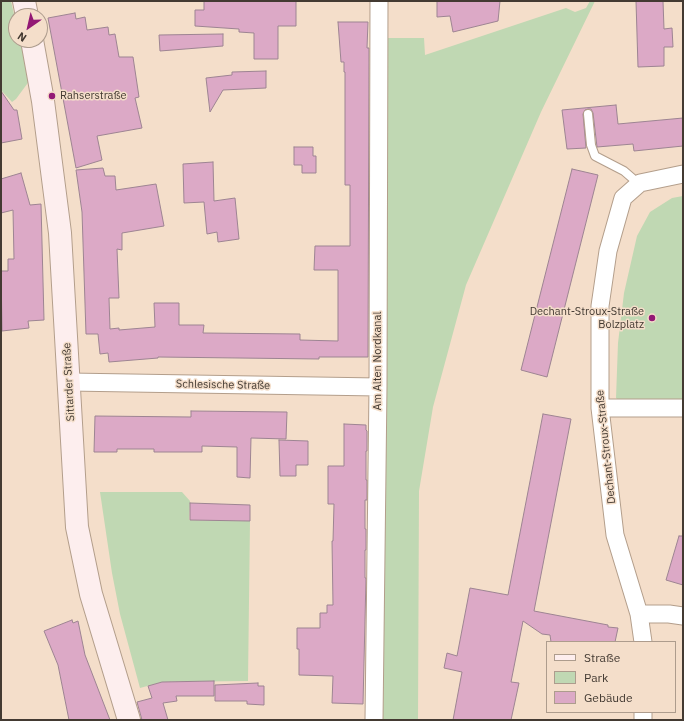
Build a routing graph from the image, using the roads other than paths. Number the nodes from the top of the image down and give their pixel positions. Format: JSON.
{"nodes":[{"id":1,"x":379,"y":1,"type":"edge"},
{"id":2,"x":34,"y":48,"type":"edge"},
{"id":3,"x":588,"y":114,"type":"dead end"},
{"id":4,"x":683,"y":174,"type":"edge"},
{"id":5,"x":639,"y":184,"type":"junction"},
{"id":6,"x":69,"y":382,"type":"junction"},
{"id":7,"x":378,"y":387,"type":"junction"},
{"id":8,"x":600,"y":408,"type":"junction"},
{"id":9,"x":683,"y":408,"type":"edge"},
{"id":10,"x":639,"y":614,"type":"junction"},
{"id":11,"x":683,"y":616,"type":"edge"},
{"id":12,"x":643,"y":641,"type":"edge"},
{"id":13,"x":129,"y":720,"type":"edge"},
{"id":14,"x":374,"y":720,"type":"edge"}],
"edges":[{"from":1,"to":7,"type":"street","name":"Am Alten Nordkanal"},
{"from":2,"to":6,"type":"street","name":"Sittarder Straße"},
{"from":3,"to":5,"type":"lane"},
{"from":4,"to":5,"type":"street","name":"Dechant-Stroux-Straße"},
{"from":5,"to":8,"type":"street","name":"Dechant-Stroux-Straße"},
{"from":6,"to":7,"type":"street","name":"Schlesische Straße"},
{"from":6,"to":13,"type":"street","name":"Sittarder Straße"},
{"from":7,"to":14,"type":"street","name":"Am Alten Nordkanal"},
{"from":8,"to":9,"type":"street"},
{"from":8,"to":10,"type":"street","name":"Dechant-Stroux-Straße"},
{"from":10,"to":11,"type":"street"},
{"from":10,"to":12,"type":"street","name":"Dechant-Stroux-Straße"}]}
